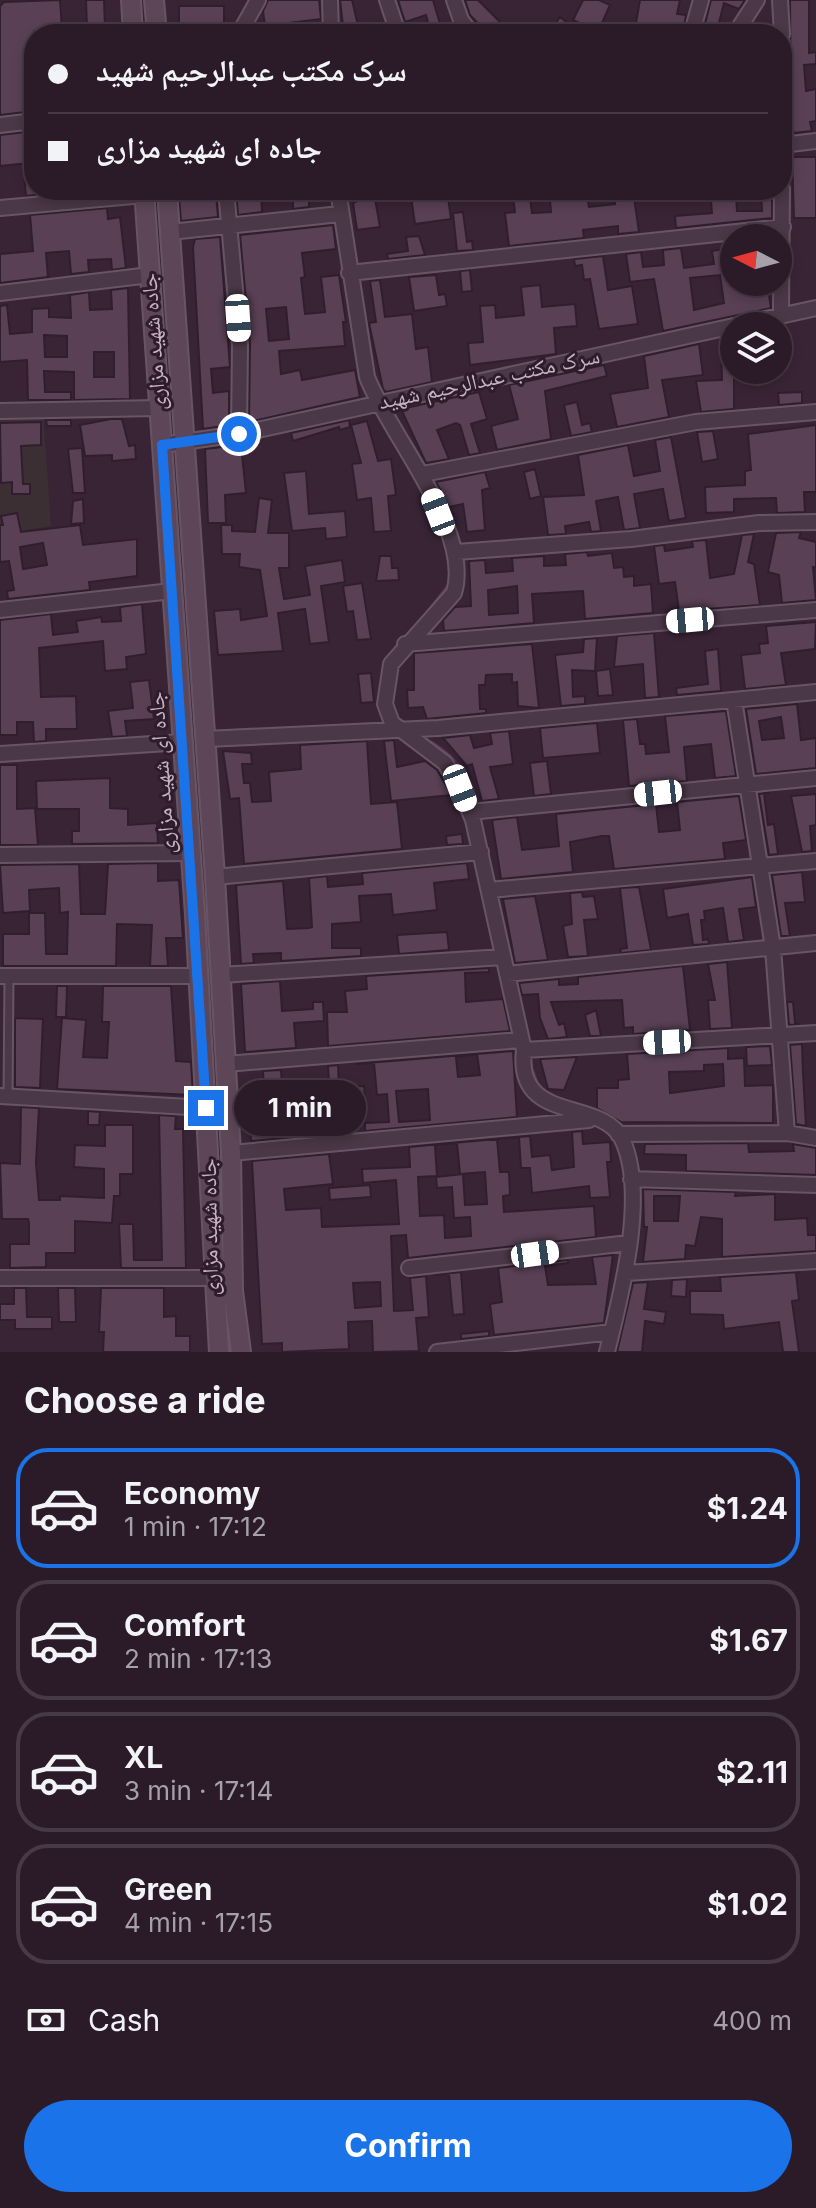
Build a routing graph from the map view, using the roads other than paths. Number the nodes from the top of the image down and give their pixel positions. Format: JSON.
{"nodes":[{"id":1,"x":131,"y":0,"type":"edge"},
{"id":2,"x":154,"y":0,"type":"edge"},
{"id":3,"x":258,"y":0,"type":"edge"},
{"id":4,"x":330,"y":0,"type":"edge"},
{"id":5,"x":387,"y":0,"type":"edge"},
{"id":6,"x":454,"y":0,"type":"edge"},
{"id":7,"x":701,"y":0,"type":"edge"},
{"id":8,"x":757,"y":0,"type":"edge"},
{"id":9,"x":780,"y":0,"type":"edge"},
{"id":10,"x":132,"y":24,"type":"edge"},
{"id":11,"x":156,"y":24,"type":"edge"},
{"id":12,"x":245,"y":24,"type":"edge"},
{"id":13,"x":331,"y":24,"type":"edge"},
{"id":14,"x":395,"y":24,"type":"edge"},
{"id":15,"x":464,"y":24,"type":"edge"},
{"id":16,"x":694,"y":24,"type":"edge"},
{"id":17,"x":741,"y":24,"type":"edge"},
{"id":18,"x":781,"y":24,"type":"edge"},
{"id":19,"x":24,"y":122,"type":"edge"},
{"id":20,"x":0,"y":125,"type":"edge"},
{"id":21,"x":816,"y":141,"type":"edge"},
{"id":22,"x":792,"y":144,"type":"edge"},
{"id":23,"x":77,"y":200,"type":"edge"},
{"id":24,"x":145,"y":200,"type":"edge"},
{"id":25,"x":168,"y":200,"type":"edge"},
{"id":26,"x":227,"y":200,"type":"edge"},
{"id":27,"x":339,"y":200,"type":"edge"},
{"id":28,"x":782,"y":200,"type":"edge"},
{"id":29,"x":0,"y":208,"type":"edge"},
{"id":30,"x":340,"y":214,"type":"junction"},
{"id":31,"x":783,"y":224,"type":"edge"},
{"id":32,"x":229,"y":226,"type":"junction"},
{"id":33,"x":170,"y":232,"type":"junction"},
{"id":34,"x":720,"y":234,"type":"edge"},
{"id":35,"x":349,"y":273,"type":"junction"},
{"id":36,"x":150,"y":275,"type":"junction"},
{"id":37,"x":0,"y":293,"type":"edge"},
{"id":38,"x":816,"y":308,"type":"edge"},
{"id":39,"x":792,"y":312,"type":"edge"},
{"id":40,"x":720,"y":327,"type":"edge"},
{"id":41,"x":376,"y":401,"type":"junction"},
{"id":42,"x":158,"y":408,"type":"junction"},
{"id":43,"x":0,"y":411,"type":"edge"},
{"id":44,"x":816,"y":412,"type":"edge"},
{"id":45,"x":239,"y":434,"type":"junction"},
{"id":46,"x":185,"y":444,"type":"junction"},
{"id":47,"x":162,"y":445,"type":"junction"},
{"id":48,"x":423,"y":474,"type":"junction"},
{"id":49,"x":816,"y":522,"type":"edge"},
{"id":50,"x":456,"y":552,"type":"junction"},
{"id":51,"x":172,"y":591,"type":"junction"},
{"id":52,"x":0,"y":610,"type":"edge"},
{"id":53,"x":816,"y":610,"type":"edge"},
{"id":54,"x":405,"y":644,"type":"junction"},
{"id":55,"x":816,"y":692,"type":"edge"},
{"id":56,"x":734,"y":700,"type":"junction"},
{"id":57,"x":401,"y":730,"type":"junction"},
{"id":58,"x":206,"y":739,"type":"junction"},
{"id":59,"x":183,"y":742,"type":"junction"},
{"id":60,"x":0,"y":754,"type":"edge"},
{"id":61,"x":816,"y":778,"type":"edge"},
{"id":62,"x":748,"y":783,"type":"junction"},
{"id":63,"x":470,"y":812,"type":"junction"},
{"id":64,"x":481,"y":852,"type":"junction"},
{"id":65,"x":190,"y":853,"type":"junction"},
{"id":66,"x":0,"y":855,"type":"edge"},
{"id":67,"x":816,"y":861,"type":"edge"},
{"id":68,"x":759,"y":868,"type":"junction"},
{"id":69,"x":215,"y":877,"type":"junction"},
{"id":70,"x":489,"y":890,"type":"junction"},
{"id":71,"x":816,"y":943,"type":"edge"},
{"id":72,"x":773,"y":948,"type":"junction"},
{"id":73,"x":503,"y":957,"type":"junction"},
{"id":74,"x":507,"y":974,"type":"junction"},
{"id":75,"x":221,"y":975,"type":"junction"},
{"id":76,"x":4,"y":976,"type":"edge"},
{"id":77,"x":198,"y":976,"type":"junction"},
{"id":78,"x":816,"y":1033,"type":"edge"},
{"id":79,"x":782,"y":1035,"type":"junction"},
{"id":80,"x":522,"y":1045,"type":"junction"},
{"id":81,"x":226,"y":1064,"type":"junction"},
{"id":82,"x":4,"y":1096,"type":"edge"},
{"id":83,"x":206,"y":1108,"type":"junction"},
{"id":84,"x":599,"y":1119,"type":"junction"},
{"id":85,"x":787,"y":1133,"type":"junction"},
{"id":86,"x":618,"y":1134,"type":"junction"},
{"id":87,"x":816,"y":1138,"type":"edge"},
{"id":88,"x":231,"y":1153,"type":"junction"},
{"id":89,"x":631,"y":1179,"type":"junction"},
{"id":90,"x":816,"y":1185,"type":"edge"},
{"id":91,"x":629,"y":1243,"type":"junction"},
{"id":92,"x":816,"y":1261,"type":"edge"},
{"id":93,"x":409,"y":1268,"type":"dead end"},
{"id":94,"x":626,"y":1273,"type":"junction"},
{"id":95,"x":0,"y":1278,"type":"edge"},
{"id":96,"x":215,"y":1278,"type":"junction"},
{"id":97,"x":612,"y":1332,"type":"junction"},
{"id":98,"x":219,"y":1352,"type":"edge"},
{"id":99,"x":241,"y":1352,"type":"edge"},
{"id":100,"x":437,"y":1352,"type":"edge"},
{"id":101,"x":607,"y":1352,"type":"edge"}],
"edges":[{"from":1,"to":10,"type":"main road"},
{"from":2,"to":11,"type":"main road"},
{"from":3,"to":12,"type":"street"},
{"from":4,"to":13,"type":"street"},
{"from":5,"to":14,"type":"street"},
{"from":6,"to":15,"type":"street"},
{"from":7,"to":16,"type":"street"},
{"from":8,"to":17,"type":"street"},
{"from":9,"to":18,"type":"street"},
{"from":19,"to":20,"type":"street"},
{"from":21,"to":22,"type":"street"},
{"from":23,"to":29,"type":"street"},
{"from":24,"to":36,"type":"main road","name":"جاده ای شهید مزاری"},
{"from":25,"to":33,"type":"main road","name":"جاده شهید مزاری"},
{"from":26,"to":32,"type":"street"},
{"from":27,"to":30,"type":"street"},
{"from":28,"to":31,"type":"street"},
{"from":30,"to":32,"type":"street"},
{"from":30,"to":35,"type":"street"},
{"from":32,"to":33,"type":"street"},
{"from":32,"to":45,"type":"street"},
{"from":33,"to":46,"type":"main road","name":"جاده شهید مزاری"},
{"from":34,"to":35,"type":"street"},
{"from":35,"to":41,"type":"street"},
{"from":36,"to":37,"type":"street"},
{"from":36,"to":42,"type":"main road","name":"جاده ای شهید مزاری"},
{"from":38,"to":39,"type":"street","name":"سرک مکتب عبدالرحیم شهید"},
{"from":40,"to":41,"type":"street","name":"سرک مکتب عبدالرحیم شهید"},
{"from":41,"to":45,"type":"street","name":"سرک مکتب عبدالرحیم شهید"},
{"from":41,"to":48,"type":"street"},
{"from":42,"to":43,"type":"street"},
{"from":42,"to":47,"type":"main road","name":"جاده ای شهید مزاری"},
{"from":44,"to":48,"type":"street"},
{"from":45,"to":46,"type":"street","name":"سرک مکتب عبدالرحیم شهید"},
{"from":46,"to":47,"type":"street","name":"سرک مکتب عبدالرحیم شهید"},
{"from":46,"to":58,"type":"main road","name":"جاده شهید مزاری"},
{"from":47,"to":51,"type":"main road","name":"جاده ای شهید مزاری"},
{"from":48,"to":50,"type":"street"},
{"from":49,"to":50,"type":"street"},
{"from":50,"to":54,"type":"street"},
{"from":51,"to":52,"type":"street"},
{"from":51,"to":59,"type":"main road","name":"جاده ای شهید مزاری"},
{"from":53,"to":54,"type":"street"},
{"from":54,"to":57,"type":"street"},
{"from":55,"to":56,"type":"street"},
{"from":56,"to":57,"type":"street"},
{"from":56,"to":62,"type":"street"},
{"from":57,"to":58,"type":"street"},
{"from":57,"to":63,"type":"street"},
{"from":58,"to":69,"type":"main road","name":"جاده شهید مزاری"},
{"from":59,"to":60,"type":"street"},
{"from":59,"to":65,"type":"main road","name":"جاده ای شهید مزاری"},
{"from":61,"to":62,"type":"street"},
{"from":62,"to":63,"type":"street"},
{"from":62,"to":68,"type":"street"},
{"from":63,"to":64,"type":"street"},
{"from":64,"to":69,"type":"street"},
{"from":64,"to":70,"type":"street"},
{"from":65,"to":66,"type":"street"},
{"from":65,"to":77,"type":"main road","name":"جاده ای شهید مزاری"},
{"from":67,"to":68,"type":"street"},
{"from":68,"to":70,"type":"street"},
{"from":68,"to":72,"type":"street"},
{"from":69,"to":75,"type":"main road","name":"جاده شهید مزاری"},
{"from":70,"to":73,"type":"street"},
{"from":71,"to":72,"type":"street"},
{"from":72,"to":74,"type":"street"},
{"from":72,"to":79,"type":"street"},
{"from":73,"to":74,"type":"street"},
{"from":73,"to":75,"type":"street"},
{"from":74,"to":80,"type":"street"},
{"from":75,"to":81,"type":"main road","name":"جاده شهید مزاری"},
{"from":76,"to":77,"type":"street"},
{"from":76,"to":82,"type":"lane"},
{"from":77,"to":83,"type":"main road","name":"جاده ای شهید مزاری"},
{"from":78,"to":79,"type":"street"},
{"from":79,"to":80,"type":"street"},
{"from":79,"to":85,"type":"street"},
{"from":80,"to":81,"type":"street"},
{"from":80,"to":84,"type":"street"},
{"from":81,"to":88,"type":"main road","name":"جاده شهید مزاری"},
{"from":82,"to":83,"type":"street"},
{"from":83,"to":96,"type":"main road","name":"جاده ای شهید مزاری"},
{"from":84,"to":86,"type":"street"},
{"from":84,"to":88,"type":"street"},
{"from":85,"to":86,"type":"street"},
{"from":85,"to":87,"type":"street"},
{"from":86,"to":89,"type":"street"},
{"from":88,"to":99,"type":"main road","name":"جاده شهید مزاری"},
{"from":89,"to":90,"type":"street"},
{"from":89,"to":91,"type":"street"},
{"from":91,"to":93,"type":"street"},
{"from":91,"to":94,"type":"street"},
{"from":92,"to":94,"type":"street"},
{"from":94,"to":97,"type":"street"},
{"from":95,"to":96,"type":"street"},
{"from":96,"to":98,"type":"main road","name":"جاده ای شهید مزاری"},
{"from":97,"to":100,"type":"street"},
{"from":97,"to":101,"type":"street"}]}
